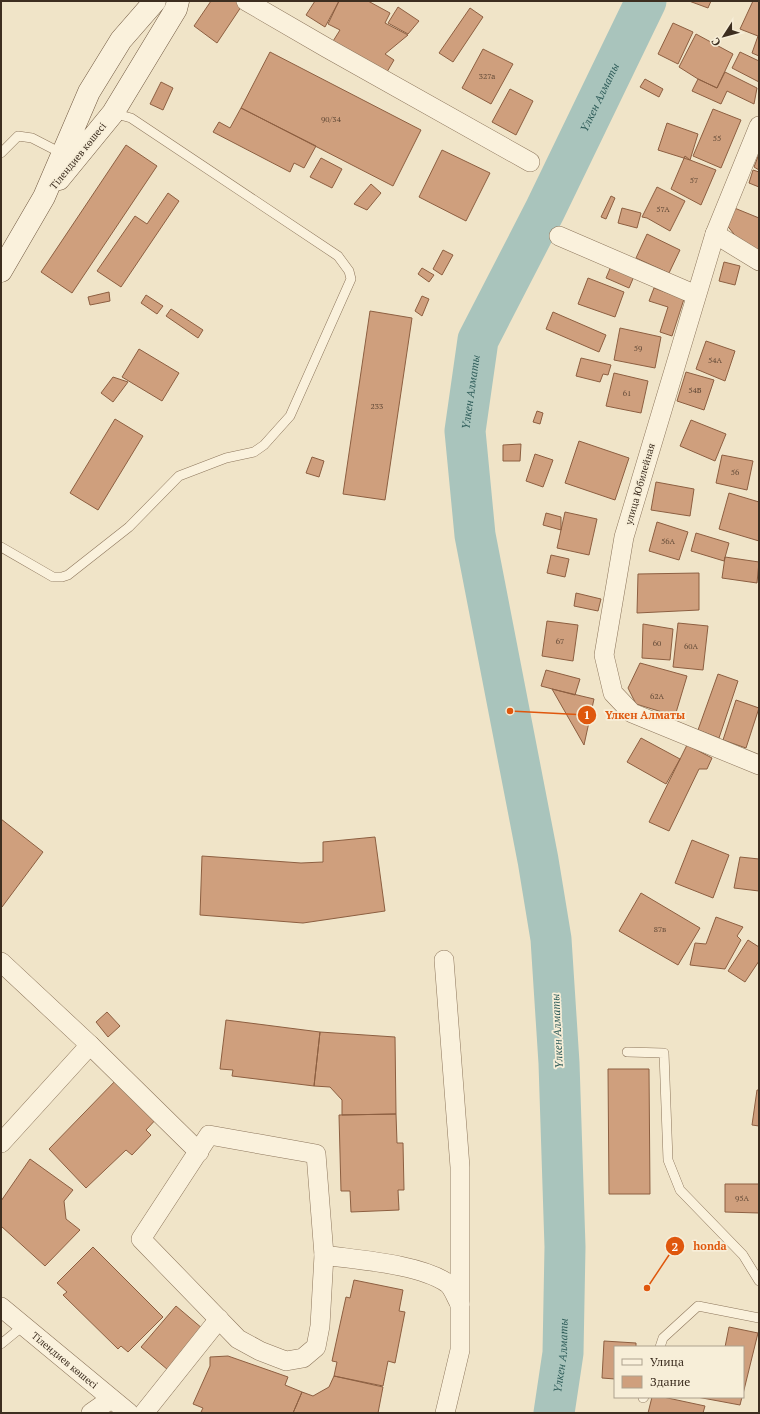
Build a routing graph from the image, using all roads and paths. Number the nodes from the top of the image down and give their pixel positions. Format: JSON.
{"nodes":[{"id":1,"x":155,"y":1,"type":"edge"},
{"id":2,"x":178,"y":1,"type":"edge"},
{"id":3,"x":246,"y":1,"type":"edge"},
{"id":4,"x":113,"y":114,"type":"junction"},
{"id":5,"x":759,"y":126,"type":"edge"},
{"id":6,"x":1,"y":154,"type":"edge"},
{"id":7,"x":62,"y":154,"type":"junction"},
{"id":8,"x":530,"y":162,"type":"dead end"},
{"id":9,"x":44,"y":197,"type":"junction"},
{"id":10,"x":715,"y":234,"type":"junction"},
{"id":11,"x":559,"y":236,"type":"dead end"},
{"id":12,"x":759,"y":261,"type":"edge"},
{"id":13,"x":1,"y":271,"type":"edge"},
{"id":14,"x":696,"y":294,"type":"junction"},
{"id":15,"x":1,"y":547,"type":"edge"},
{"id":16,"x":759,"y":765,"type":"edge"},
{"id":17,"x":444,"y":960,"type":"dead end"},
{"id":18,"x":1,"y":962,"type":"edge"},
{"id":19,"x":90,"y":1045,"type":"junction"},
{"id":20,"x":627,"y":1052,"type":"dead end"},
{"id":21,"x":1,"y":1143,"type":"edge"},
{"id":22,"x":199,"y":1152,"type":"junction"},
{"id":23,"x":324,"y":1255,"type":"junction"},
{"id":24,"x":759,"y":1281,"type":"edge"},
{"id":25,"x":460,"y":1304,"type":"junction"},
{"id":26,"x":1,"y":1307,"type":"edge"},
{"id":27,"x":759,"y":1318,"type":"edge"},
{"id":28,"x":219,"y":1319,"type":"junction"},
{"id":29,"x":23,"y":1326,"type":"junction"},
{"id":30,"x":1,"y":1344,"type":"edge"},
{"id":31,"x":660,"y":1346,"type":"edge"},
{"id":32,"x":111,"y":1399,"type":"junction"},
{"id":33,"x":92,"y":1413,"type":"edge"},
{"id":34,"x":129,"y":1413,"type":"edge"},
{"id":35,"x":144,"y":1413,"type":"edge"},
{"id":36,"x":445,"y":1413,"type":"edge"}],
"edges":[{"from":1,"to":7,"type":"street","name":"Тілендиев көшесі"},
{"from":2,"to":4,"type":"street","name":"Тілендиев көшесі"},
{"from":3,"to":8,"type":"street"},
{"from":4,"to":9,"type":"street","name":"Тілендиев көшесі"},
{"from":4,"to":15,"type":"lane"},
{"from":5,"to":10,"type":"street","name":"улица Юбилейная"},
{"from":6,"to":7,"type":"lane"},
{"from":7,"to":9,"type":"street","name":"Тілендиев көшесі"},
{"from":9,"to":13,"type":"street"},
{"from":10,"to":12,"type":"street"},
{"from":10,"to":14,"type":"street","name":"улица Юбилейная"},
{"from":11,"to":14,"type":"street"},
{"from":14,"to":16,"type":"street","name":"улица Юбилейная"},
{"from":17,"to":25,"type":"street"},
{"from":18,"to":19,"type":"street"},
{"from":19,"to":21,"type":"street"},
{"from":19,"to":22,"type":"street"},
{"from":20,"to":24,"type":"lane"},
{"from":22,"to":23,"type":"street"},
{"from":22,"to":28,"type":"street"},
{"from":23,"to":25,"type":"street"},
{"from":23,"to":28,"type":"street"},
{"from":25,"to":36,"type":"street"},
{"from":26,"to":29,"type":"street","name":"Тілендиев көшесі"},
{"from":27,"to":31,"type":"lane"},
{"from":28,"to":35,"type":"street"},
{"from":29,"to":30,"type":"lane"},
{"from":29,"to":32,"type":"street","name":"Тілендиев көшесі"},
{"from":32,"to":33,"type":"street"},
{"from":32,"to":34,"type":"street","name":"Тілендиев көшесі"}]}
